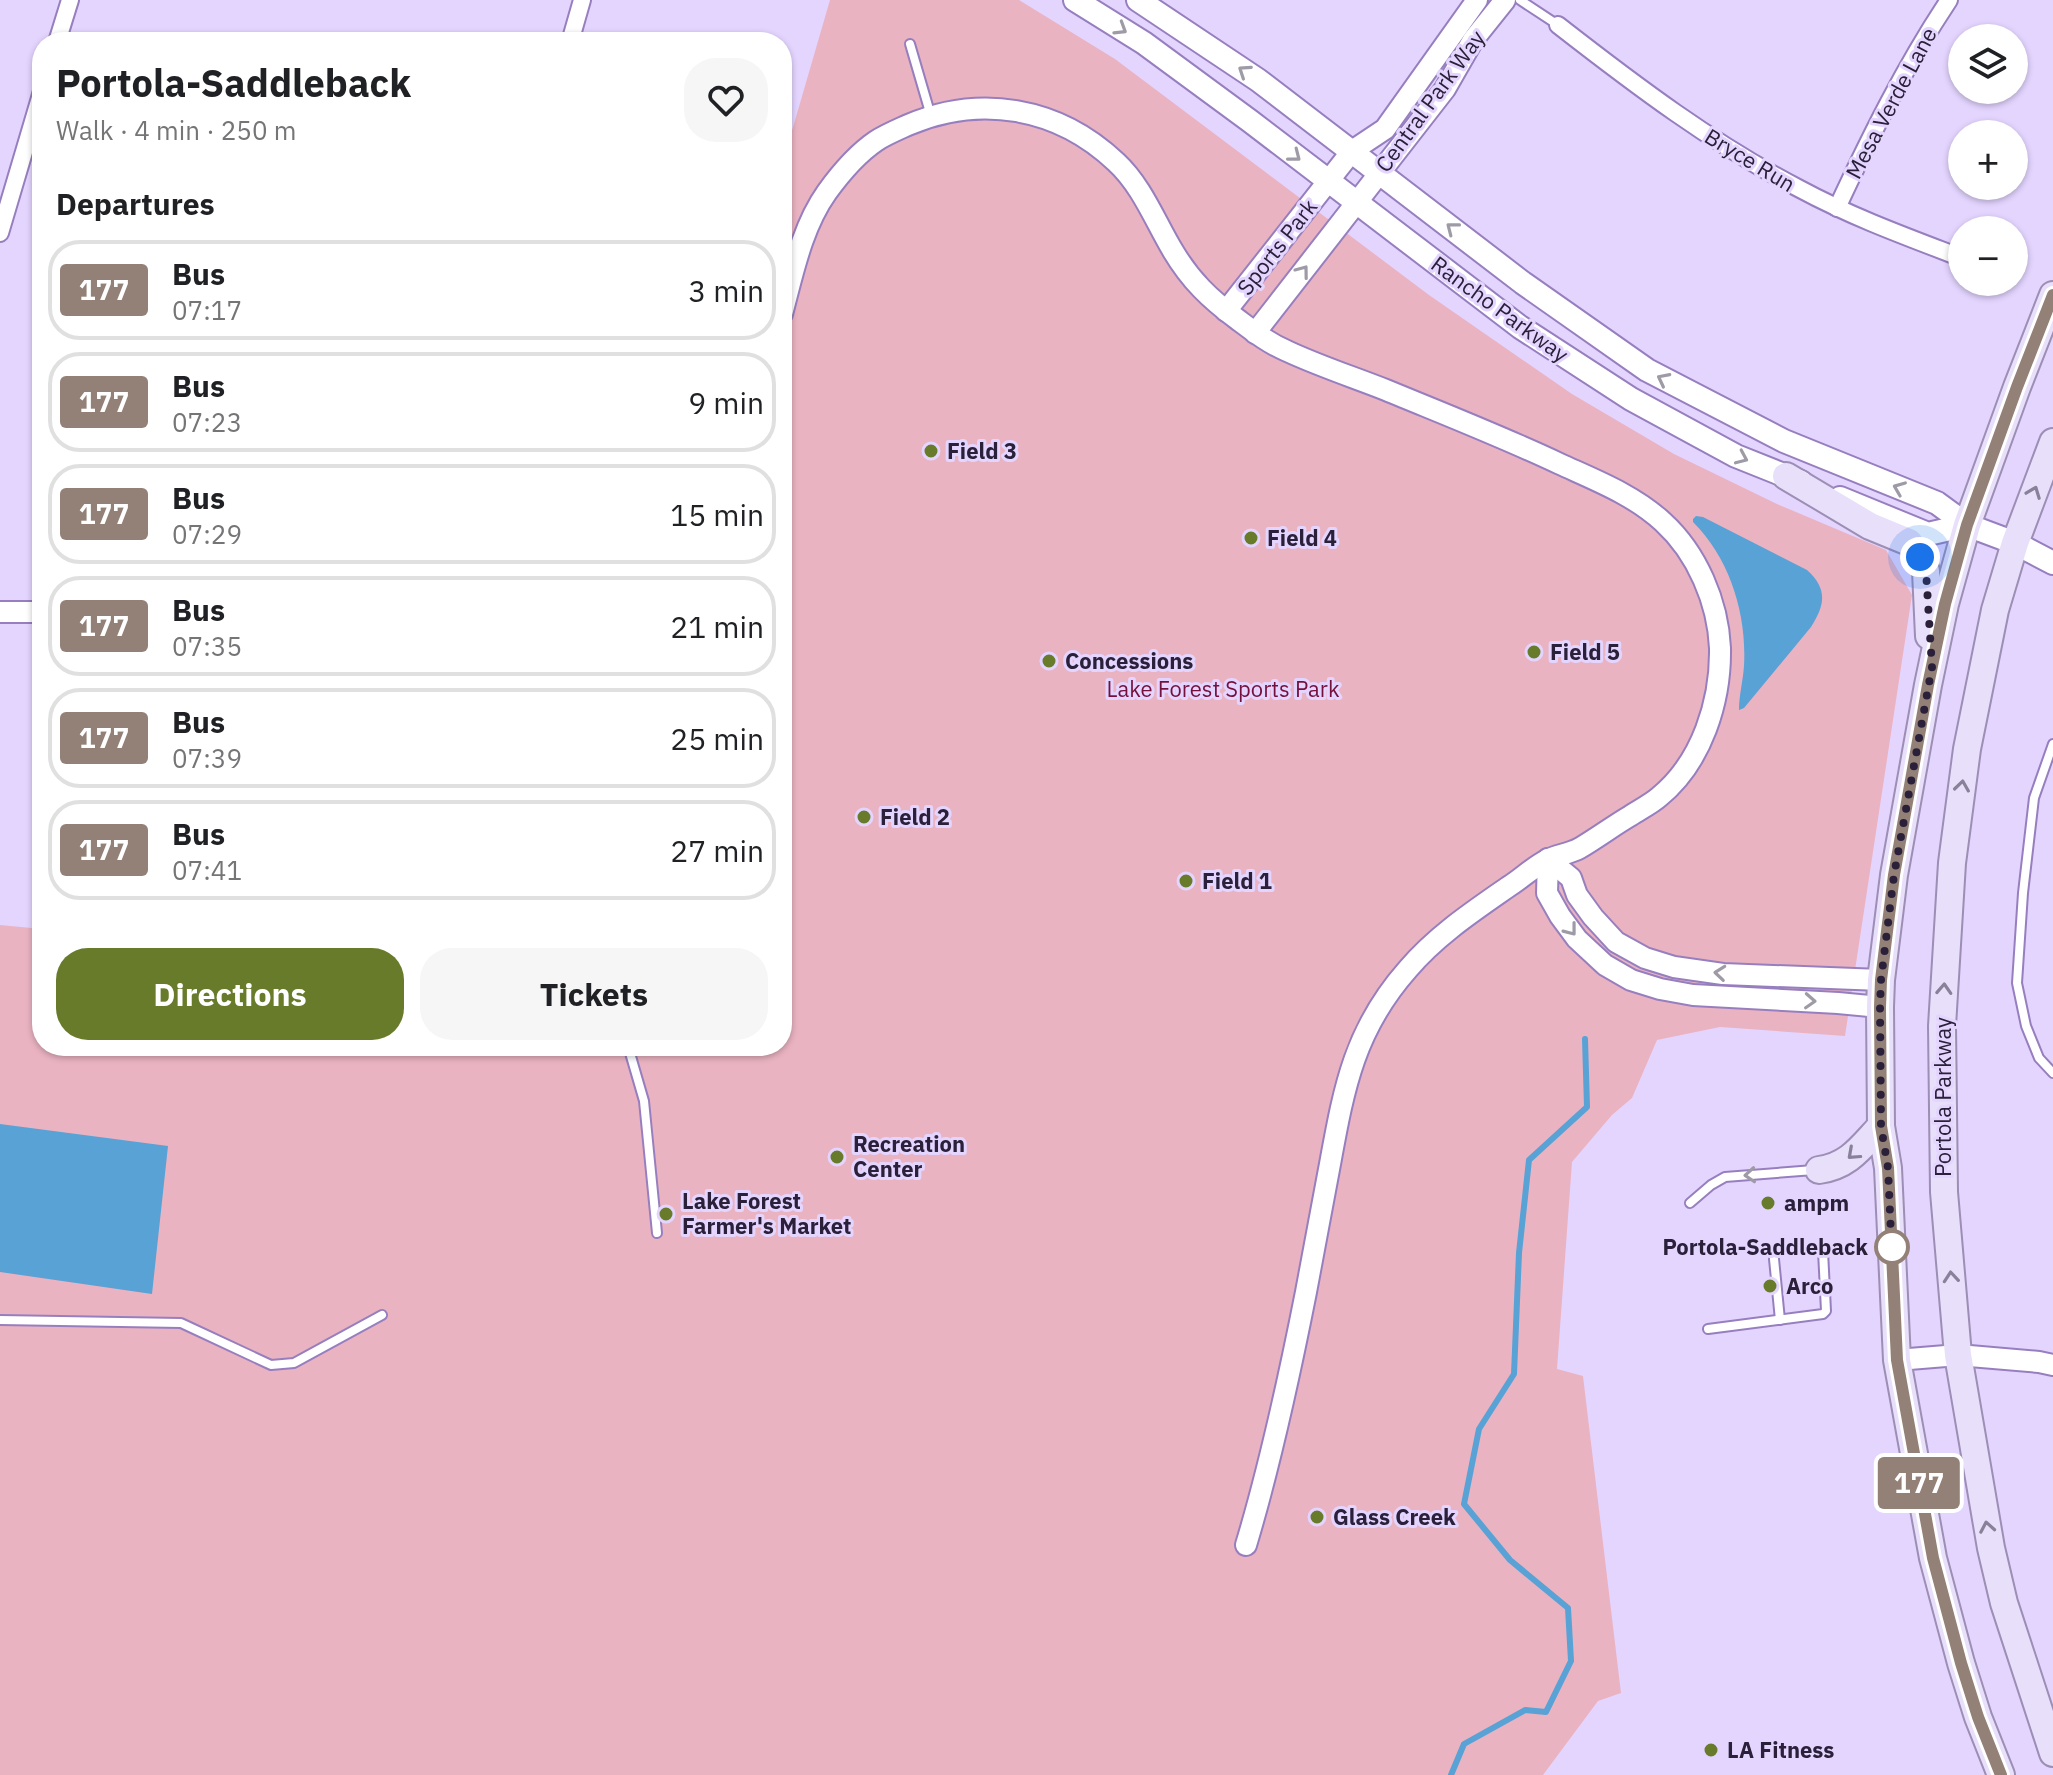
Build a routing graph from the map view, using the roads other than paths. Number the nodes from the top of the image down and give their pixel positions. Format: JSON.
{"nodes":[{"id":1,"x":70,"y":0,"type":"edge"},
{"id":2,"x":582,"y":0,"type":"edge"},
{"id":3,"x":1075,"y":0,"type":"edge"},
{"id":4,"x":1138,"y":0,"type":"edge"},
{"id":5,"x":1477,"y":0,"type":"edge"},
{"id":6,"x":1505,"y":0,"type":"edge"},
{"id":7,"x":1520,"y":0,"type":"edge"},
{"id":8,"x":1949,"y":0,"type":"edge"},
{"id":9,"x":1558,"y":25,"type":"joint"},
{"id":10,"x":60,"y":32,"type":"edge"},
{"id":11,"x":573,"y":32,"type":"edge"},
{"id":12,"x":910,"y":44,"type":"dead end"},
{"id":13,"x":931,"y":117,"type":"junction"},
{"id":14,"x":32,"y":125,"type":"edge"},
{"id":15,"x":1352,"y":151,"type":"junction"},
{"id":16,"x":1379,"y":172,"type":"junction"},
{"id":17,"x":1329,"y":182,"type":"junction"},
{"id":18,"x":1355,"y":203,"type":"junction"},
{"id":19,"x":1837,"y":208,"type":"junction"},
{"id":20,"x":0,"y":233,"type":"edge"},
{"id":21,"x":1948,"y":253,"type":"edge"},
{"id":22,"x":792,"y":279,"type":"edge"},
{"id":23,"x":2053,"y":295,"type":"edge"},
{"id":24,"x":1226,"y":311,"type":"junction"},
{"id":25,"x":1255,"y":333,"type":"junction"},
{"id":26,"x":2053,"y":442,"type":"edge"},
{"id":27,"x":1786,"y":476,"type":"junction"},
{"id":28,"x":1967,"y":525,"type":"junction"},
{"id":29,"x":2015,"y":543,"type":"junction"},
{"id":30,"x":2053,"y":563,"type":"edge"},
{"id":31,"x":0,"y":612,"type":"edge"},
{"id":32,"x":32,"y":612,"type":"edge"},
{"id":33,"x":1932,"y":667,"type":"junction"},
{"id":34,"x":2053,"y":744,"type":"edge"},
{"id":35,"x":1548,"y":859,"type":"junction"},
{"id":36,"x":1881,"y":980,"type":"junction"},
{"id":37,"x":1880,"y":1007,"type":"junction"},
{"id":38,"x":631,"y":1056,"type":"edge"},
{"id":39,"x":2053,"y":1073,"type":"edge"},
{"id":40,"x":1881,"y":1126,"type":"junction"},
{"id":41,"x":1819,"y":1170,"type":"joint"},
{"id":42,"x":1690,"y":1203,"type":"dead end"},
{"id":43,"x":657,"y":1233,"type":"dead end"},
{"id":44,"x":1823,"y":1251,"type":"dead end"},
{"id":45,"x":1774,"y":1259,"type":"dead end"},
{"id":46,"x":382,"y":1315,"type":"dead end"},
{"id":47,"x":0,"y":1320,"type":"edge"},
{"id":48,"x":1780,"y":1320,"type":"junction"},
{"id":49,"x":1708,"y":1329,"type":"dead end"},
{"id":50,"x":1958,"y":1355,"type":"junction"},
{"id":51,"x":1897,"y":1360,"type":"junction"},
{"id":52,"x":2053,"y":1365,"type":"edge"},
{"id":53,"x":1246,"y":1545,"type":"dead end"},
{"id":54,"x":2053,"y":1753,"type":"edge"},
{"id":55,"x":2001,"y":1775,"type":"edge"}],
"edges":[{"from":1,"to":10,"type":"street"},
{"from":2,"to":11,"type":"street"},
{"from":3,"to":17,"type":"main road","name":"Rancho Parkway","one_way":true},
{"from":15,"to":4,"type":"main road","name":"Rancho Parkway","one_way":true},
{"from":5,"to":15,"type":"street","name":"Central Park Way"},
{"from":6,"to":16,"type":"street","name":"Central Park Way"},
{"from":7,"to":9,"type":"lane"},
{"from":8,"to":19,"type":"street","name":"Mesa Verde Lane"},
{"from":9,"to":19,"type":"street","name":"Bryce Run"},
{"from":12,"to":13,"type":"lane"},
{"from":13,"to":22,"type":"street"},
{"from":13,"to":24,"type":"street"},
{"from":14,"to":20,"type":"street"},
{"from":15,"to":16,"type":"main road","name":"Rancho Parkway"},
{"from":15,"to":17,"type":"street","name":"Central Park Way"},
{"from":16,"to":18,"type":"street","name":"Central Park Way"},
{"from":28,"to":16,"type":"main road","name":"Rancho Parkway","one_way":true},
{"from":17,"to":18,"type":"main road","name":"Rancho Parkway"},
{"from":17,"to":24,"type":"street","name":"Sports Park"},
{"from":25,"to":18,"type":"street","name":"Sports Park","one_way":true},
{"from":18,"to":27,"type":"main road","name":"Rancho Parkway","one_way":true},
{"from":19,"to":21,"type":"street","name":"Bryce Run"},
{"from":23,"to":28,"type":"main road"},
{"from":24,"to":25,"type":"street"},
{"from":25,"to":35,"type":"street"},
{"from":29,"to":26,"type":"main road","name":"Portola Parkway","one_way":true},
{"from":27,"to":28,"type":"main road","name":"Rancho Parkway"},
{"from":27,"to":33,"type":"main road"},
{"from":28,"to":29,"type":"main road","name":"Rancho Parkway"},
{"from":28,"to":33,"type":"main road"},
{"from":29,"to":30,"type":"main road","name":"Rancho Parkway"},
{"from":50,"to":29,"type":"main road","name":"Portola Parkway","one_way":true},
{"from":31,"to":32,"type":"street"},
{"from":33,"to":36,"type":"main road"},
{"from":34,"to":39,"type":"lane"},
{"from":36,"to":35,"type":"street","one_way":true},
{"from":35,"to":37,"type":"street","one_way":true},
{"from":35,"to":53,"type":"street"},
{"from":36,"to":37,"type":"main road"},
{"from":37,"to":40,"type":"main road"},
{"from":38,"to":43,"type":"lane"},
{"from":40,"to":41,"type":"main road","one_way":true},
{"from":40,"to":51,"type":"main road"},
{"from":41,"to":42,"type":"lane","one_way":true},
{"from":44,"to":48,"type":"lane"},
{"from":45,"to":48,"type":"lane"},
{"from":46,"to":47,"type":"lane"},
{"from":48,"to":49,"type":"lane"},
{"from":50,"to":51,"type":"street"},
{"from":50,"to":52,"type":"street"},
{"from":54,"to":50,"type":"main road","name":"Portola Parkway","one_way":true},
{"from":51,"to":55,"type":"main road"}]}
